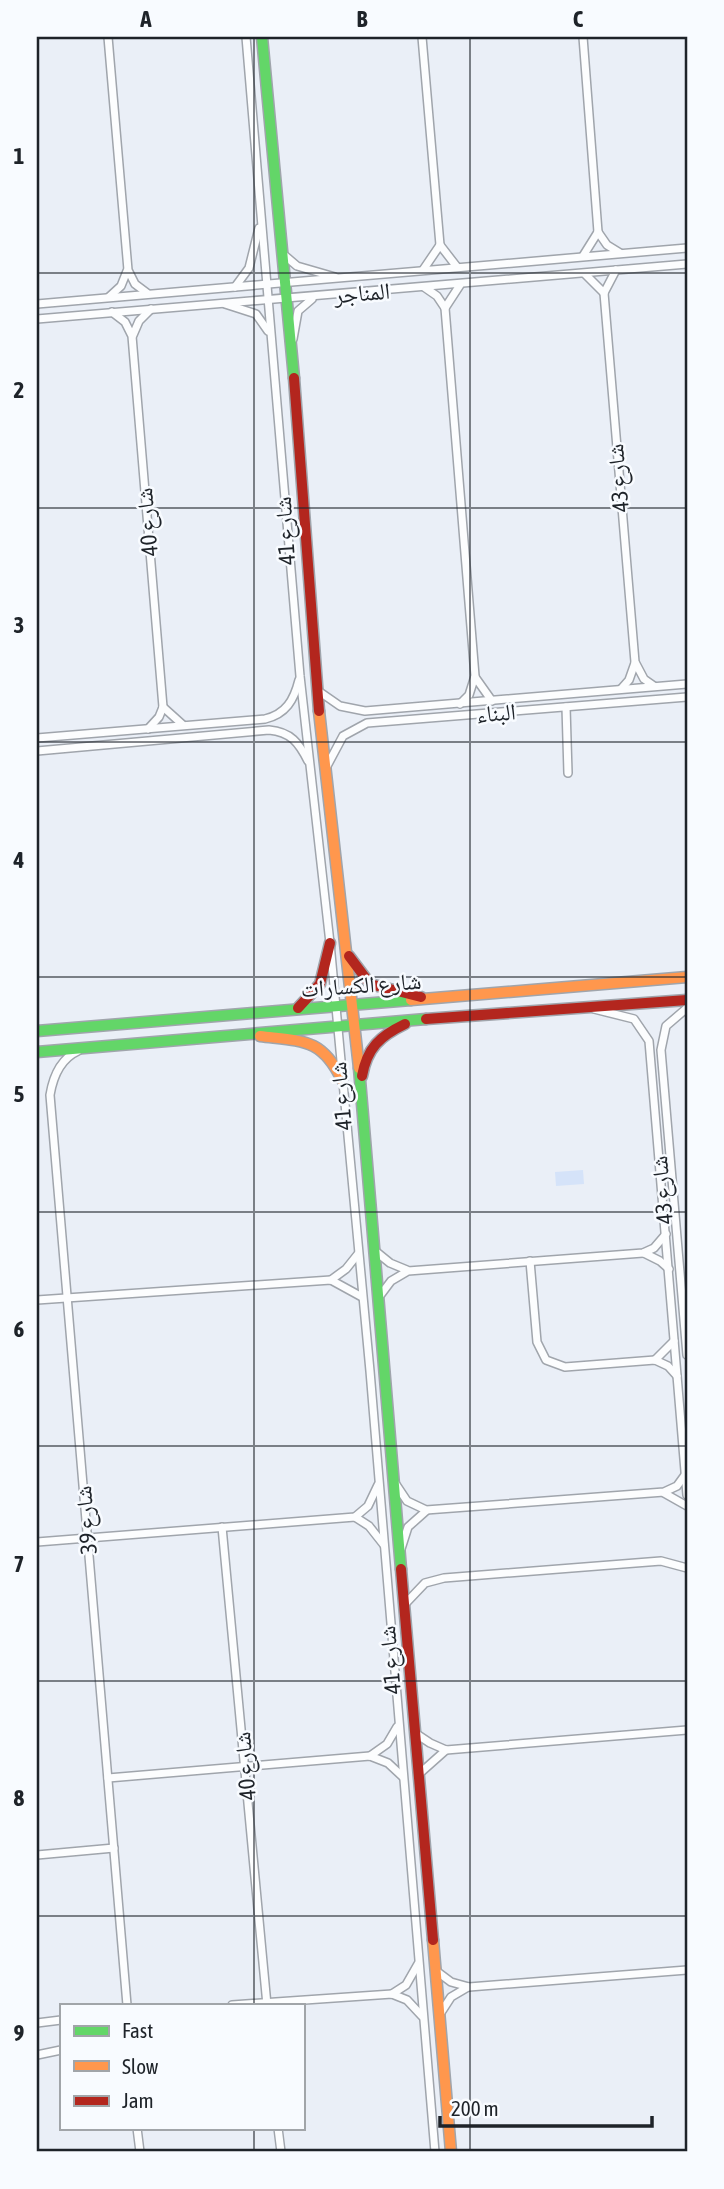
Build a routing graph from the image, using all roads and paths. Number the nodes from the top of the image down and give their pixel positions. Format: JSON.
{"nodes":[{"id":1,"x":108,"y":37,"type":"edge"},
{"id":2,"x":246,"y":37,"type":"edge"},
{"id":3,"x":262,"y":37,"type":"edge"},
{"id":4,"x":422,"y":37,"type":"edge"},
{"id":5,"x":583,"y":37,"type":"edge"},
{"id":6,"x":260,"y":224,"type":"junction"},
{"id":7,"x":598,"y":232,"type":"junction"},
{"id":8,"x":440,"y":245,"type":"junction"},
{"id":9,"x":687,"y":248,"type":"edge"},
{"id":10,"x":281,"y":250,"type":"junction"},
{"id":11,"x":620,"y":254,"type":"junction"},
{"id":12,"x":583,"y":257,"type":"junction"},
{"id":13,"x":687,"y":264,"type":"edge"},
{"id":14,"x":458,"y":268,"type":"junction"},
{"id":15,"x":128,"y":270,"type":"junction"},
{"id":16,"x":423,"y":270,"type":"junction"},
{"id":17,"x":616,"y":270,"type":"junction"},
{"id":18,"x":583,"y":273,"type":"junction"},
{"id":19,"x":335,"y":278,"type":"junction"},
{"id":20,"x":283,"y":282,"type":"junction"},
{"id":21,"x":265,"y":284,"type":"junction"},
{"id":22,"x":461,"y":284,"type":"junction"},
{"id":23,"x":234,"y":287,"type":"junction"},
{"id":24,"x":424,"y":287,"type":"junction"},
{"id":25,"x":604,"y":293,"type":"junction"},
{"id":26,"x":148,"y":294,"type":"junction"},
{"id":27,"x":109,"y":297,"type":"junction"},
{"id":28,"x":315,"y":297,"type":"junction"},
{"id":29,"x":267,"y":300,"type":"junction"},
{"id":30,"x":284,"y":300,"type":"junction"},
{"id":31,"x":37,"y":304,"type":"edge"},
{"id":32,"x":224,"y":304,"type":"junction"},
{"id":33,"x":445,"y":308,"type":"junction"},
{"id":34,"x":151,"y":309,"type":"junction"},
{"id":35,"x":112,"y":312,"type":"junction"},
{"id":36,"x":37,"y":319,"type":"edge"},
{"id":37,"x":132,"y":336,"type":"junction"},
{"id":38,"x":270,"y":336,"type":"junction"},
{"id":39,"x":289,"y":346,"type":"junction"},
{"id":40,"x":635,"y":662,"type":"junction"},
{"id":41,"x":300,"y":676,"type":"junction"},
{"id":42,"x":475,"y":676,"type":"junction"},
{"id":43,"x":687,"y":684,"type":"edge"},
{"id":44,"x":654,"y":686,"type":"junction"},
{"id":45,"x":620,"y":689,"type":"junction"},
{"id":46,"x":317,"y":690,"type":"junction"},
{"id":47,"x":687,"y":697,"type":"edge"},
{"id":48,"x":492,"y":701,"type":"junction"},
{"id":49,"x":460,"y":704,"type":"junction"},
{"id":50,"x":163,"y":707,"type":"junction"},
{"id":51,"x":566,"y":707,"type":"junction"},
{"id":52,"x":185,"y":726,"type":"junction"},
{"id":53,"x":148,"y":729,"type":"junction"},
{"id":54,"x":37,"y":738,"type":"edge"},
{"id":55,"x":37,"y":751,"type":"edge"},
{"id":56,"x":310,"y":765,"type":"junction"},
{"id":57,"x":327,"y":767,"type":"junction"},
{"id":58,"x":568,"y":773,"type":"dead end"},
{"id":59,"x":330,"y":943,"type":"junction"},
{"id":60,"x":345,"y":948,"type":"junction"},
{"id":61,"x":687,"y":977,"type":"edge"},
{"id":62,"x":432,"y":999,"type":"junction"},
{"id":63,"x":687,"y":1000,"type":"edge"},
{"id":64,"x":352,"y":1004,"type":"junction"},
{"id":65,"x":336,"y":1005,"type":"junction"},
{"id":66,"x":298,"y":1008,"type":"junction"},
{"id":67,"x":590,"y":1008,"type":"junction"},
{"id":68,"x":687,"y":1008,"type":"edge"},
{"id":69,"x":410,"y":1022,"type":"junction"},
{"id":70,"x":355,"y":1024,"type":"junction"},
{"id":71,"x":338,"y":1026,"type":"junction"},
{"id":72,"x":37,"y":1031,"type":"edge"},
{"id":73,"x":242,"y":1034,"type":"junction"},
{"id":74,"x":83,"y":1048,"type":"junction"},
{"id":75,"x":37,"y":1052,"type":"edge"},
{"id":76,"x":342,"y":1080,"type":"junction"},
{"id":77,"x":359,"y":1093,"type":"junction"},
{"id":78,"x":666,"y":1233,"type":"junction"},
{"id":79,"x":687,"y":1247,"type":"edge"},
{"id":80,"x":678,"y":1248,"type":"junction"},
{"id":81,"x":374,"y":1250,"type":"junction"},
{"id":82,"x":358,"y":1253,"type":"junction"},
{"id":83,"x":643,"y":1253,"type":"junction"},
{"id":84,"x":530,"y":1261,"type":"junction"},
{"id":85,"x":408,"y":1270,"type":"junction"},
{"id":86,"x":669,"y":1270,"type":"junction"},
{"id":87,"x":331,"y":1280,"type":"junction"},
{"id":88,"x":67,"y":1297,"type":"junction"},
{"id":89,"x":362,"y":1297,"type":"junction"},
{"id":90,"x":378,"y":1297,"type":"junction"},
{"id":91,"x":37,"y":1300,"type":"edge"},
{"id":92,"x":674,"y":1340,"type":"junction"},
{"id":93,"x":687,"y":1355,"type":"edge"},
{"id":94,"x":655,"y":1360,"type":"junction"},
{"id":95,"x":677,"y":1376,"type":"junction"},
{"id":96,"x":685,"y":1474,"type":"junction"},
{"id":97,"x":379,"y":1482,"type":"junction"},
{"id":98,"x":395,"y":1482,"type":"junction"},
{"id":99,"x":664,"y":1492,"type":"junction"},
{"id":100,"x":687,"y":1495,"type":"edge"},
{"id":101,"x":687,"y":1506,"type":"edge"},
{"id":102,"x":426,"y":1510,"type":"junction"},
{"id":103,"x":355,"y":1517,"type":"junction"},
{"id":104,"x":222,"y":1527,"type":"junction"},
{"id":105,"x":88,"y":1538,"type":"junction"},
{"id":106,"x":37,"y":1542,"type":"edge"},
{"id":107,"x":384,"y":1545,"type":"junction"},
{"id":108,"x":400,"y":1550,"type":"junction"},
{"id":109,"x":687,"y":1568,"type":"edge"},
{"id":110,"x":405,"y":1605,"type":"junction"},
{"id":111,"x":397,"y":1727,"type":"junction"},
{"id":112,"x":687,"y":1729,"type":"edge"},
{"id":113,"x":415,"y":1732,"type":"junction"},
{"id":114,"x":446,"y":1749,"type":"junction"},
{"id":115,"x":370,"y":1756,"type":"junction"},
{"id":116,"x":245,"y":1766,"type":"junction"},
{"id":117,"x":419,"y":1774,"type":"junction"},
{"id":118,"x":403,"y":1777,"type":"junction"},
{"id":119,"x":108,"y":1778,"type":"junction"},
{"id":120,"x":114,"y":1849,"type":"junction"},
{"id":121,"x":37,"y":1855,"type":"edge"},
{"id":122,"x":419,"y":1963,"type":"junction"},
{"id":123,"x":435,"y":1970,"type":"junction"},
{"id":124,"x":687,"y":1970,"type":"edge"},
{"id":125,"x":469,"y":1987,"type":"junction"},
{"id":126,"x":392,"y":1994,"type":"junction"},
{"id":127,"x":127,"y":2004,"type":"edge"},
{"id":128,"x":267,"y":2004,"type":"edge"},
{"id":129,"x":438,"y":2016,"type":"junction"},
{"id":130,"x":424,"y":2018,"type":"junction"},
{"id":131,"x":60,"y":2020,"type":"edge"},
{"id":132,"x":37,"y":2023,"type":"edge"},
{"id":133,"x":60,"y":2050,"type":"edge"},
{"id":134,"x":37,"y":2055,"type":"edge"},
{"id":135,"x":137,"y":2130,"type":"edge"},
{"id":136,"x":278,"y":2130,"type":"edge"},
{"id":137,"x":140,"y":2152,"type":"edge"},
{"id":138,"x":281,"y":2152,"type":"edge"},
{"id":139,"x":435,"y":2152,"type":"edge"},
{"id":140,"x":451,"y":2152,"type":"edge"}],
"edges":[{"from":1,"to":15,"type":"street"},
{"from":2,"to":6,"type":"street","name":"شارع 41"},
{"from":3,"to":10,"type":"street","name":"شارع 41"},
{"from":4,"to":8,"type":"street"},
{"from":5,"to":7,"type":"street"},
{"from":6,"to":21,"type":"street","name":"شارع 41"},
{"from":6,"to":23,"type":"street"},
{"from":7,"to":11,"type":"street"},
{"from":7,"to":12,"type":"street"},
{"from":8,"to":14,"type":"street"},
{"from":8,"to":16,"type":"street"},
{"from":9,"to":11,"type":"street","name":"المناجر"},
{"from":10,"to":19,"type":"street","name":"المناجر"},
{"from":10,"to":20,"type":"street","name":"شارع 41"},
{"from":11,"to":12,"type":"street","name":"المناجر"},
{"from":12,"to":14,"type":"street","name":"المناجر"},
{"from":13,"to":17,"type":"street","name":"المناجر"},
{"from":14,"to":16,"type":"street","name":"المناجر"},
{"from":15,"to":26,"type":"street"},
{"from":15,"to":27,"type":"street"},
{"from":16,"to":19,"type":"street","name":"المناجر"},
{"from":17,"to":18,"type":"street","name":"المناجر"},
{"from":17,"to":25,"type":"street"},
{"from":18,"to":22,"type":"street","name":"المناجر"},
{"from":18,"to":25,"type":"street"},
{"from":19,"to":20,"type":"street","name":"المناجر"},
{"from":20,"to":21,"type":"street","name":"المناجر"},
{"from":20,"to":30,"type":"street","name":"شارع 41"},
{"from":21,"to":23,"type":"street","name":"المناجر"},
{"from":21,"to":29,"type":"street","name":"شارع 41"},
{"from":22,"to":24,"type":"street","name":"المناجر"},
{"from":22,"to":33,"type":"street"},
{"from":23,"to":26,"type":"street","name":"المناجر"},
{"from":24,"to":28,"type":"street","name":"المناجر"},
{"from":24,"to":33,"type":"street"},
{"from":25,"to":40,"type":"street","name":"شارع 43"},
{"from":26,"to":27,"type":"street","name":"المناجر"},
{"from":27,"to":31,"type":"street","name":"المناجر"},
{"from":28,"to":30,"type":"street","name":"المناجر"},
{"from":28,"to":39,"type":"street"},
{"from":29,"to":30,"type":"street","name":"المناجر"},
{"from":29,"to":32,"type":"street","name":"المناجر"},
{"from":29,"to":38,"type":"street","name":"شارع 41"},
{"from":30,"to":39,"type":"street","name":"شارع 41"},
{"from":32,"to":34,"type":"street","name":"المناجر"},
{"from":32,"to":38,"type":"street"},
{"from":33,"to":42,"type":"street"},
{"from":34,"to":35,"type":"street","name":"المناجر"},
{"from":34,"to":37,"type":"street"},
{"from":35,"to":36,"type":"street","name":"المناجر"},
{"from":35,"to":37,"type":"street"},
{"from":37,"to":50,"type":"street","name":"شارع 40"},
{"from":38,"to":41,"type":"street","name":"شارع 41"},
{"from":39,"to":46,"type":"street","name":"شارع 41"},
{"from":40,"to":44,"type":"street"},
{"from":40,"to":45,"type":"street"},
{"from":41,"to":52,"type":"street"},
{"from":41,"to":56,"type":"street","name":"شارع 41"},
{"from":42,"to":48,"type":"street"},
{"from":42,"to":49,"type":"street"},
{"from":43,"to":44,"type":"street","name":"البناء"},
{"from":44,"to":45,"type":"street","name":"البناء"},
{"from":45,"to":48,"type":"street","name":"البناء"},
{"from":46,"to":49,"type":"street","name":"البناء"},
{"from":46,"to":57,"type":"street","name":"شارع 41"},
{"from":47,"to":51,"type":"street","name":"البناء"},
{"from":48,"to":49,"type":"street","name":"البناء"},
{"from":50,"to":52,"type":"street"},
{"from":50,"to":53,"type":"street"},
{"from":51,"to":57,"type":"street","name":"البناء"},
{"from":51,"to":58,"type":"street"},
{"from":52,"to":53,"type":"street"},
{"from":53,"to":54,"type":"street"},
{"from":55,"to":56,"type":"street"},
{"from":56,"to":59,"type":"street","name":"شارع 41"},
{"from":57,"to":60,"type":"street","name":"شارع 41"},
{"from":59,"to":65,"type":"street","name":"شارع 41"},
{"from":59,"to":66,"type":"street"},
{"from":60,"to":62,"type":"street"},
{"from":60,"to":64,"type":"street","name":"شارع 41"},
{"from":61,"to":62,"type":"street","name":"شارع الكسارات"},
{"from":62,"to":64,"type":"street","name":"شارع الكسارات"},
{"from":63,"to":67,"type":"street","name":"شارع الكسارات"},
{"from":64,"to":65,"type":"street","name":"شارع الكسارات"},
{"from":64,"to":70,"type":"street","name":"شارع 41"},
{"from":65,"to":66,"type":"street","name":"شارع الكسارات"},
{"from":65,"to":71,"type":"street","name":"شارع 41"},
{"from":66,"to":72,"type":"street","name":"شارع الكسارات"},
{"from":67,"to":69,"type":"street","name":"شارع الكسارات"},
{"from":67,"to":78,"type":"street","name":"شارع 43"},
{"from":68,"to":80,"type":"street","name":"شارع 43"},
{"from":69,"to":70,"type":"street","name":"شارع الكسارات"},
{"from":69,"to":77,"type":"street"},
{"from":70,"to":71,"type":"street","name":"شارع الكسارات"},
{"from":70,"to":77,"type":"street","name":"شارع 41"},
{"from":71,"to":73,"type":"street","name":"شارع الكسارات"},
{"from":71,"to":76,"type":"street","name":"شارع 41"},
{"from":73,"to":74,"type":"street","name":"شارع الكسارات"},
{"from":73,"to":76,"type":"street"},
{"from":74,"to":75,"type":"street","name":"شارع الكسارات"},
{"from":74,"to":88,"type":"street","name":"شارع 39"},
{"from":76,"to":82,"type":"street","name":"شارع 41"},
{"from":77,"to":81,"type":"street","name":"شارع 41"},
{"from":78,"to":83,"type":"street"},
{"from":78,"to":86,"type":"street","name":"شارع 43"},
{"from":79,"to":80,"type":"street"},
{"from":80,"to":93,"type":"street","name":"شارع 43"},
{"from":81,"to":85,"type":"street"},
{"from":81,"to":90,"type":"street","name":"شارع 41"},
{"from":82,"to":87,"type":"street"},
{"from":82,"to":89,"type":"street","name":"شارع 41"},
{"from":83,"to":84,"type":"street"},
{"from":83,"to":86,"type":"street"},
{"from":84,"to":85,"type":"street"},
{"from":84,"to":94,"type":"street"},
{"from":85,"to":90,"type":"street"},
{"from":86,"to":92,"type":"street","name":"شارع 43"},
{"from":87,"to":88,"type":"street"},
{"from":87,"to":89,"type":"street"},
{"from":88,"to":91,"type":"street"},
{"from":88,"to":105,"type":"street","name":"شارع 39"},
{"from":89,"to":97,"type":"street","name":"شارع 41"},
{"from":90,"to":98,"type":"street","name":"شارع 41"},
{"from":92,"to":94,"type":"street"},
{"from":92,"to":95,"type":"street","name":"شارع 43"},
{"from":94,"to":95,"type":"street"},
{"from":95,"to":96,"type":"street","name":"شارع 43"},
{"from":96,"to":99,"type":"street"},
{"from":96,"to":100,"type":"street","name":"شارع 43"},
{"from":97,"to":103,"type":"street"},
{"from":97,"to":107,"type":"street","name":"شارع 41"},
{"from":98,"to":102,"type":"street"},
{"from":98,"to":108,"type":"street","name":"شارع 41"},
{"from":99,"to":101,"type":"street"},
{"from":99,"to":102,"type":"street"},
{"from":102,"to":108,"type":"street"},
{"from":103,"to":104,"type":"street"},
{"from":103,"to":107,"type":"street"},
{"from":104,"to":105,"type":"street"},
{"from":104,"to":116,"type":"street","name":"شارع 40"},
{"from":105,"to":106,"type":"street"},
{"from":105,"to":119,"type":"street","name":"شارع 39"},
{"from":107,"to":111,"type":"street","name":"شارع 41"},
{"from":108,"to":110,"type":"street","name":"شارع 41"},
{"from":109,"to":110,"type":"street"},
{"from":110,"to":113,"type":"street","name":"شارع 41"},
{"from":111,"to":115,"type":"street"},
{"from":111,"to":118,"type":"street","name":"شارع 41"},
{"from":112,"to":114,"type":"street"},
{"from":113,"to":114,"type":"street"},
{"from":113,"to":117,"type":"street","name":"شارع 41"},
{"from":114,"to":117,"type":"street"},
{"from":115,"to":116,"type":"street"},
{"from":115,"to":118,"type":"street"},
{"from":116,"to":119,"type":"street"},
{"from":116,"to":128,"type":"street","name":"شارع 40"},
{"from":117,"to":123,"type":"street","name":"شارع 41"},
{"from":118,"to":122,"type":"street","name":"شارع 41"},
{"from":119,"to":120,"type":"street","name":"شارع 39"},
{"from":120,"to":121,"type":"street"},
{"from":120,"to":127,"type":"street","name":"شارع 39"},
{"from":122,"to":126,"type":"street"},
{"from":122,"to":130,"type":"street","name":"شارع 41"},
{"from":123,"to":125,"type":"street"},
{"from":123,"to":129,"type":"street","name":"شارع 41"},
{"from":124,"to":125,"type":"street"},
{"from":125,"to":129,"type":"street"},
{"from":126,"to":128,"type":"street"},
{"from":126,"to":130,"type":"street"},
{"from":129,"to":140,"type":"street","name":"شارع 41"},
{"from":130,"to":139,"type":"street","name":"شارع 41"},
{"from":131,"to":132,"type":"street"},
{"from":133,"to":134,"type":"street"},
{"from":135,"to":137,"type":"street"},
{"from":136,"to":138,"type":"street"}]}
